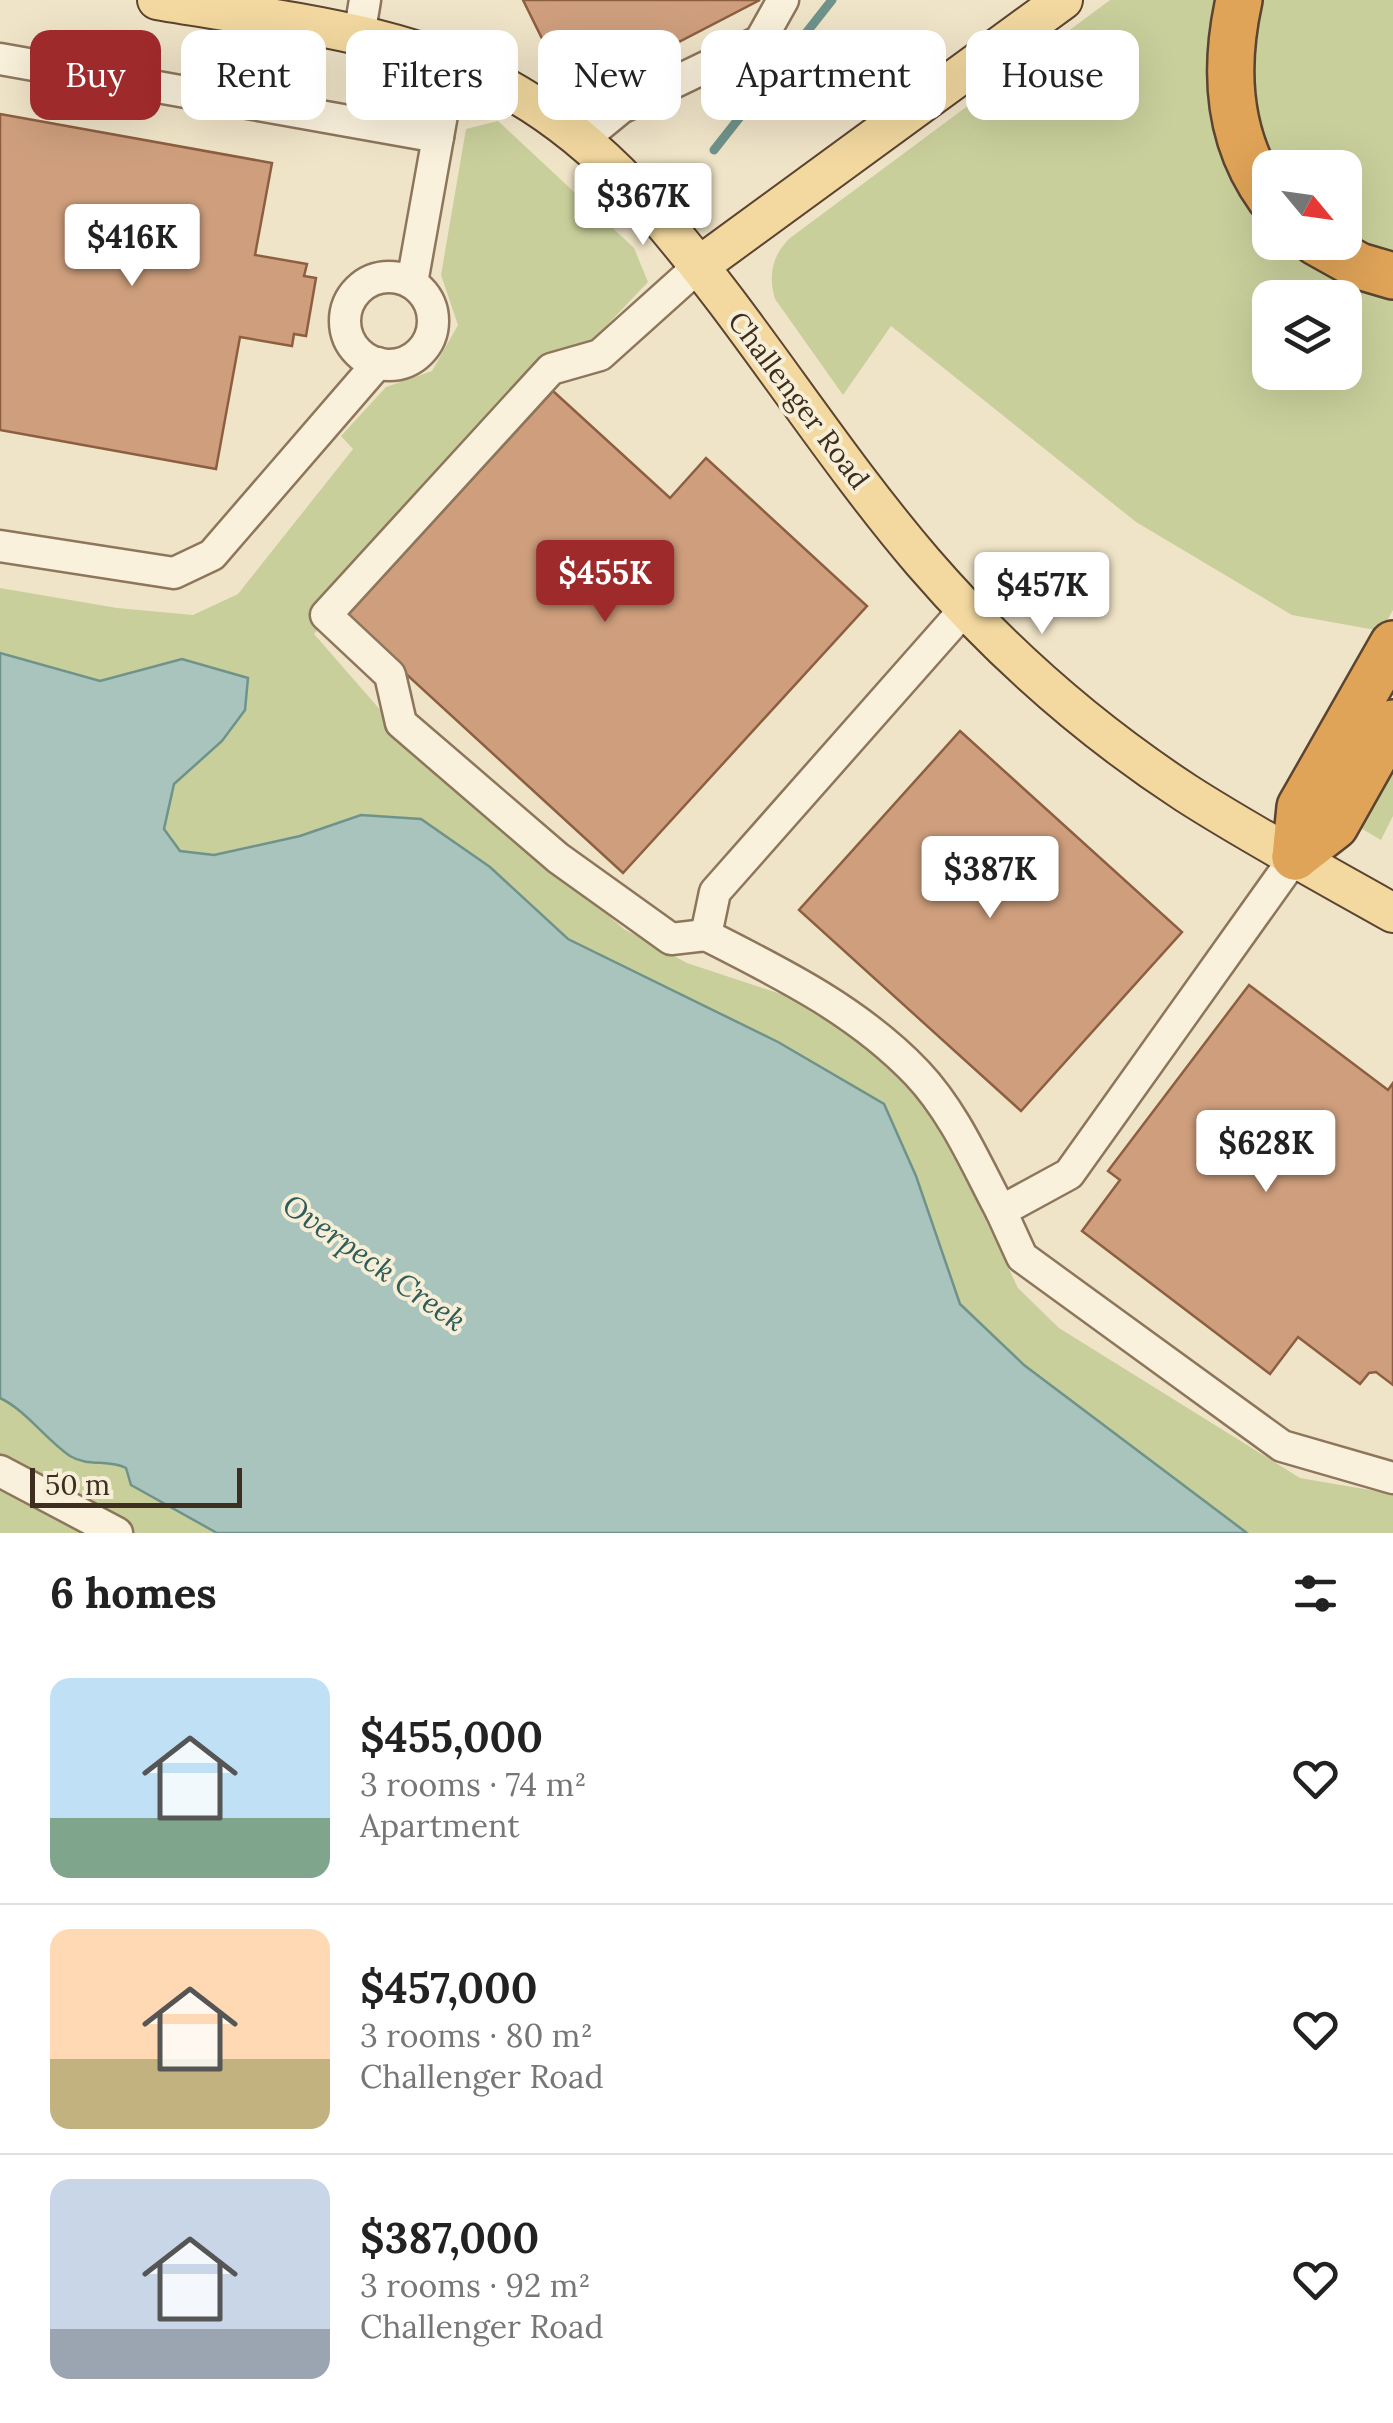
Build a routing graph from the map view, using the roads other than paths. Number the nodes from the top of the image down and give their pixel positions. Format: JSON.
{"nodes":[{"id":1,"x":157,"y":0,"type":"edge"},
{"id":2,"x":783,"y":0,"type":"edge"},
{"id":3,"x":1063,"y":0,"type":"edge"},
{"id":4,"x":1239,"y":0,"type":"edge"},
{"id":5,"x":362,"y":18,"type":"edge"},
{"id":6,"x":385,"y":30,"type":"edge"},
{"id":7,"x":0,"y":60,"type":"edge"},
{"id":8,"x":518,"y":95,"type":"edge"},
{"id":9,"x":441,"y":120,"type":"edge"},
{"id":10,"x":438,"y":138,"type":"junction"},
{"id":11,"x":582,"y":140,"type":"junction"},
{"id":12,"x":1252,"y":165,"type":"edge"},
{"id":13,"x":1348,"y":260,"type":"edge"},
{"id":14,"x":699,"y":266,"type":"junction"},
{"id":15,"x":1393,"y":276,"type":"edge"},
{"id":16,"x":412,"y":283,"type":"junction"},
{"id":17,"x":378,"y":363,"type":"junction"},
{"id":18,"x":0,"y":546,"type":"edge"},
{"id":19,"x":965,"y":609,"type":"junction"},
{"id":20,"x":1393,"y":644,"type":"edge"},
{"id":21,"x":1393,"y":723,"type":"edge"},
{"id":22,"x":1295,"y":857,"type":"junction"},
{"id":23,"x":1393,"y":913,"type":"edge"},
{"id":24,"x":706,"y":935,"type":"junction"},
{"id":25,"x":1001,"y":1211,"type":"junction"},
{"id":26,"x":0,"y":1471,"type":"edge"},
{"id":27,"x":1393,"y":1478,"type":"edge"},
{"id":28,"x":117,"y":1533,"type":"edge"}],
"edges":[{"from":1,"to":5,"type":"main road","name":"Challenger Road"},
{"from":2,"to":11,"type":"lane"},
{"from":3,"to":14,"type":"main road"},
{"from":4,"to":12,"type":"highway"},
{"from":5,"to":6,"type":"main road","name":"Challenger Road"},
{"from":7,"to":10,"type":"lane"},
{"from":8,"to":11,"type":"main road","name":"Challenger Road"},
{"from":9,"to":10,"type":"lane"},
{"from":10,"to":16,"type":"lane"},
{"from":11,"to":14,"type":"main road","name":"Challenger Road"},
{"from":13,"to":15,"type":"highway"},
{"from":14,"to":19,"type":"main road","name":"Challenger Road"},
{"from":14,"to":24,"type":"lane"},
{"from":16,"to":17,"type":"lane"},
{"from":16,"to":17,"type":"lane"},
{"from":17,"to":18,"type":"lane"},
{"from":19,"to":22,"type":"main road","name":"Challenger Road"},
{"from":19,"to":24,"type":"lane"},
{"from":20,"to":22,"type":"highway"},
{"from":21,"to":22,"type":"highway"},
{"from":22,"to":23,"type":"main road","name":"Challenger Road"},
{"from":22,"to":25,"type":"lane"},
{"from":24,"to":25,"type":"lane"},
{"from":25,"to":27,"type":"lane"},
{"from":26,"to":28,"type":"lane"}]}
